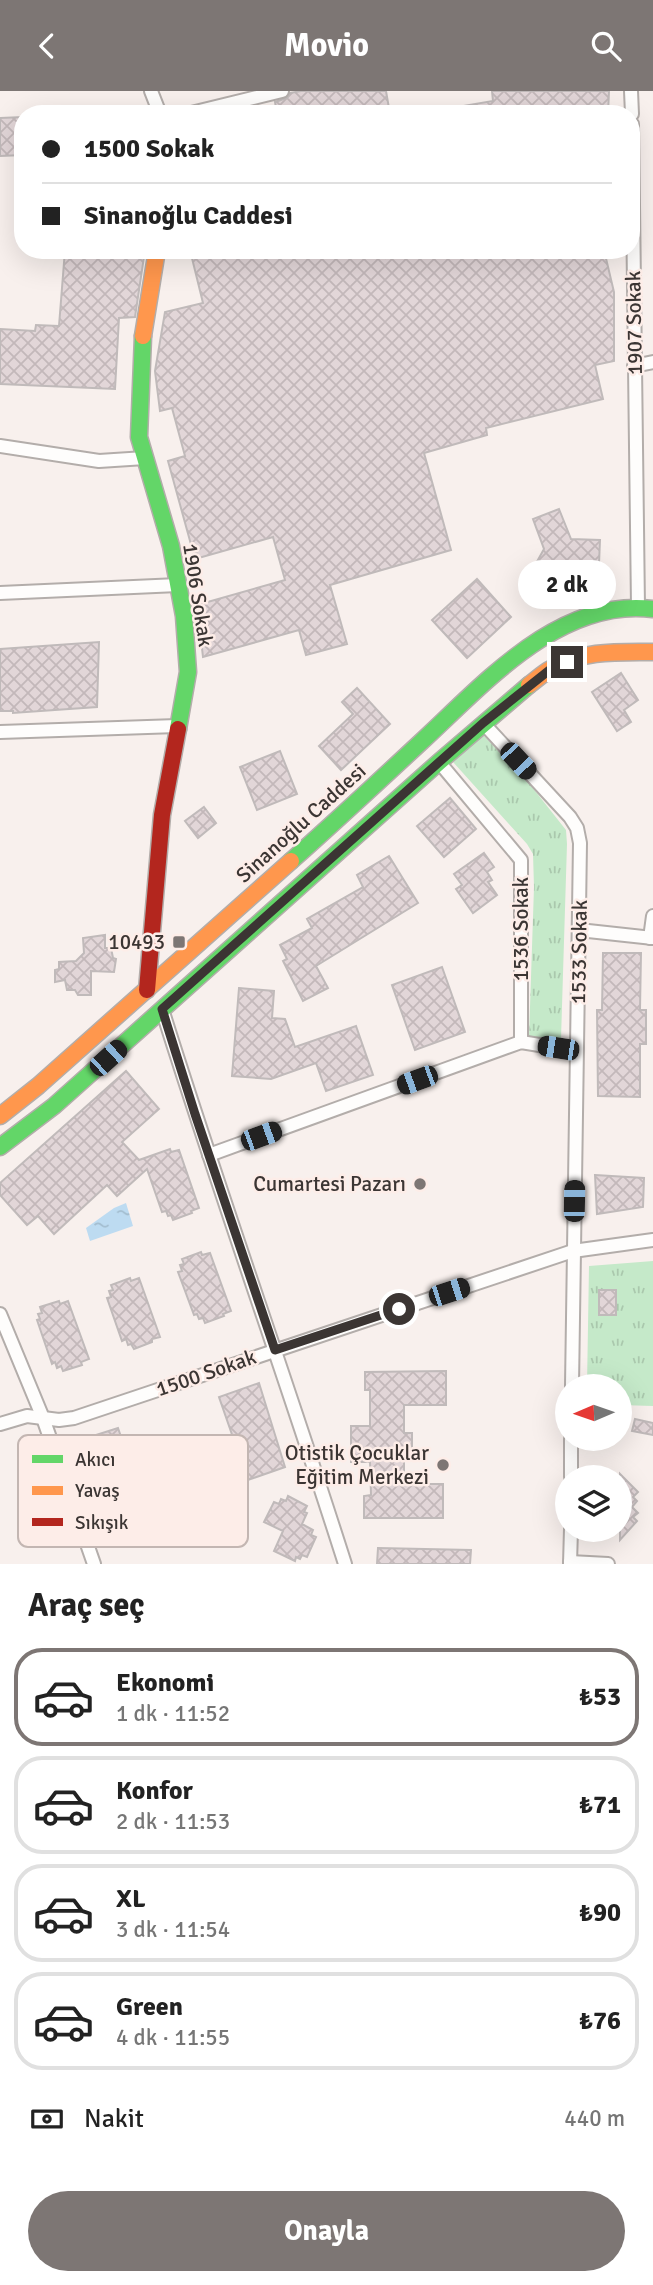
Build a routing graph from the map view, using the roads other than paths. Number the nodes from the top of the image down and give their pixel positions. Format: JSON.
{"nodes":[{"id":1,"x":282,"y":91,"type":"edge"},
{"id":2,"x":224,"y":105,"type":"edge"},
{"id":3,"x":156,"y":259,"type":"edge"},
{"id":4,"x":633,"y":259,"type":"edge"},
{"id":5,"x":653,"y":362,"type":"edge"},
{"id":6,"x":634,"y":366,"type":"junction"},
{"id":7,"x":0,"y":446,"type":"edge"},
{"id":8,"x":145,"y":458,"type":"junction"},
{"id":9,"x":178,"y":585,"type":"junction"},
{"id":10,"x":0,"y":593,"type":"edge"},
{"id":11,"x":645,"y":608,"type":"edge"},
{"id":12,"x":653,"y":652,"type":"edge"},
{"id":13,"x":483,"y":723,"type":"junction"},
{"id":14,"x":177,"y":726,"type":"junction"},
{"id":15,"x":0,"y":732,"type":"edge"},
{"id":16,"x":439,"y":762,"type":"junction"},
{"id":17,"x":653,"y":916,"type":"edge"},
{"id":18,"x":579,"y":930,"type":"junction"},
{"id":19,"x":652,"y":938,"type":"edge"},
{"id":20,"x":148,"y":989,"type":"junction"},
{"id":21,"x":162,"y":1009,"type":"junction"},
{"id":22,"x":521,"y":1042,"type":"junction"},
{"id":23,"x":576,"y":1051,"type":"junction"},
{"id":24,"x":0,"y":1116,"type":"edge"},
{"id":25,"x":0,"y":1147,"type":"edge"},
{"id":26,"x":209,"y":1155,"type":"junction"},
{"id":27,"x":653,"y":1240,"type":"edge"},
{"id":28,"x":573,"y":1251,"type":"junction"},
{"id":29,"x":0,"y":1314,"type":"edge"},
{"id":30,"x":275,"y":1350,"type":"junction"},
{"id":31,"x":572,"y":1374,"type":"edge"},
{"id":32,"x":43,"y":1418,"type":"junction"},
{"id":33,"x":0,"y":1424,"type":"edge"},
{"id":34,"x":49,"y":1435,"type":"edge"},
{"id":35,"x":570,"y":1542,"type":"edge"},
{"id":36,"x":88,"y":1547,"type":"edge"},
{"id":37,"x":570,"y":1563,"type":"edge"},
{"id":38,"x":94,"y":1564,"type":"edge"},
{"id":39,"x":345,"y":1564,"type":"edge"},
{"id":40,"x":608,"y":1564,"type":"edge"}],
"edges":[{"from":1,"to":2,"type":"street"},
{"from":3,"to":8,"type":"main road","name":"1906 Sokak"},
{"from":4,"to":6,"type":"street","name":"1907 Sokak"},
{"from":5,"to":6,"type":"street"},
{"from":6,"to":11,"type":"street","name":"1907 Sokak"},
{"from":7,"to":8,"type":"street"},
{"from":8,"to":9,"type":"main road","name":"1906 Sokak"},
{"from":9,"to":10,"type":"street"},
{"from":9,"to":14,"type":"main road","name":"1906 Sokak"},
{"from":11,"to":20,"type":"main road","name":"Si̇nanoğlu Caddesi"},
{"from":12,"to":13,"type":"main road"},
{"from":13,"to":16,"type":"main road"},
{"from":13,"to":18,"type":"street","name":"1533 Sokak"},
{"from":14,"to":15,"type":"street"},
{"from":14,"to":20,"type":"main road","name":"1906 Sokak"},
{"from":16,"to":21,"type":"main road"},
{"from":16,"to":22,"type":"street","name":"1536 Sokak"},
{"from":17,"to":19,"type":"street"},
{"from":18,"to":19,"type":"street"},
{"from":18,"to":23,"type":"street","name":"1533 Sokak"},
{"from":20,"to":24,"type":"main road","name":"Si̇nanoğlu Caddesi"},
{"from":21,"to":25,"type":"main road"},
{"from":21,"to":26,"type":"street"},
{"from":22,"to":23,"type":"street"},
{"from":22,"to":26,"type":"street"},
{"from":23,"to":28,"type":"street","name":"1533 Sokak"},
{"from":26,"to":30,"type":"street"},
{"from":27,"to":28,"type":"street","name":"1500 Sokak"},
{"from":28,"to":30,"type":"street","name":"1500 Sokak"},
{"from":28,"to":31,"type":"street","name":"1533 Sokak"},
{"from":29,"to":32,"type":"street"},
{"from":30,"to":32,"type":"street","name":"1500 Sokak"},
{"from":30,"to":39,"type":"street"},
{"from":32,"to":33,"type":"street","name":"1500 Sokak"},
{"from":32,"to":34,"type":"street"},
{"from":35,"to":37,"type":"street"},
{"from":36,"to":38,"type":"street"},
{"from":37,"to":40,"type":"street"}]}
